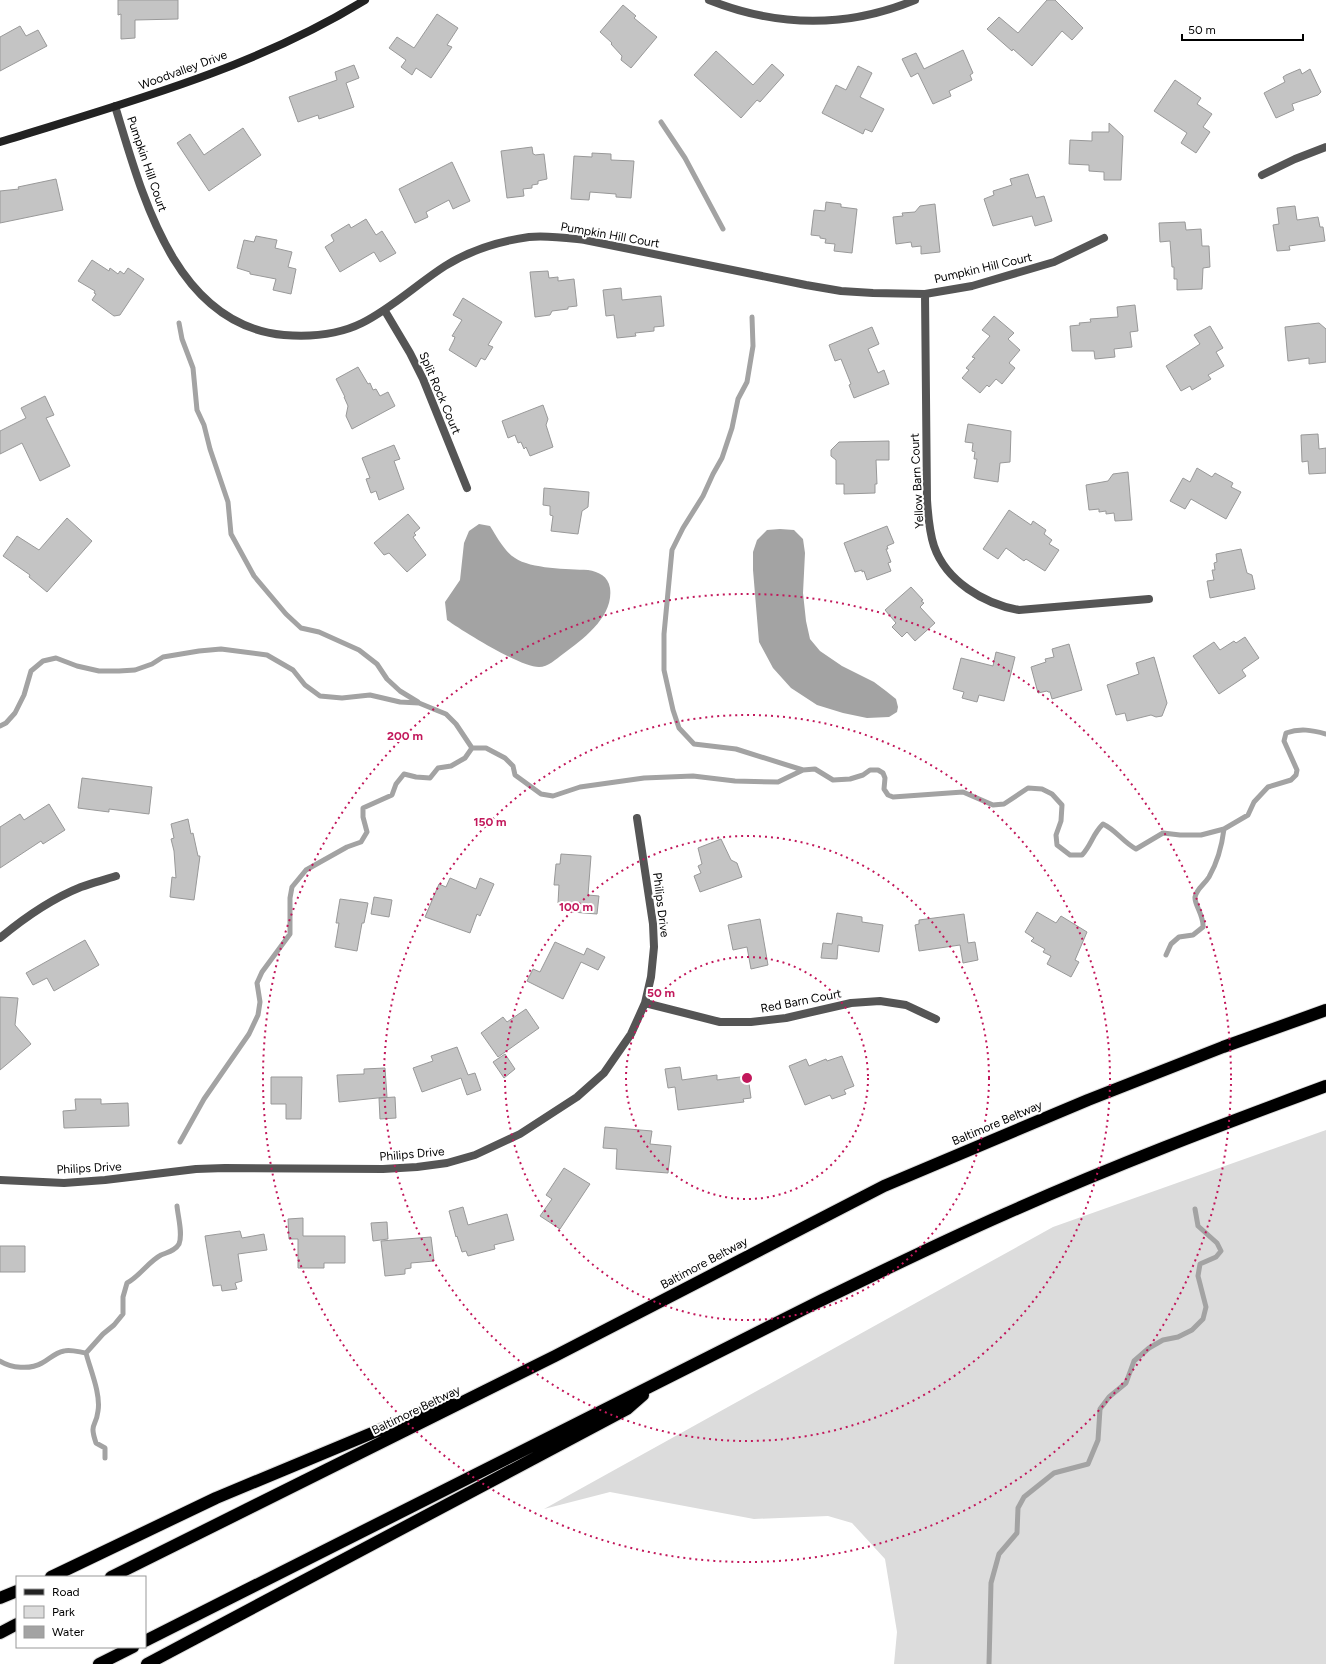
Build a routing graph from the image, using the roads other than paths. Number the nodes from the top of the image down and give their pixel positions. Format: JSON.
{"nodes":[{"id":1,"x":365,"y":0,"type":"edge"},
{"id":2,"x":710,"y":0,"type":"edge"},
{"id":3,"x":915,"y":0,"type":"edge"},
{"id":4,"x":115,"y":106,"type":"junction"},
{"id":5,"x":0,"y":142,"type":"edge"},
{"id":6,"x":1326,"y":147,"type":"edge"},
{"id":7,"x":1262,"y":175,"type":"dead end"},
{"id":8,"x":1104,"y":238,"type":"dead end"},
{"id":9,"x":925,"y":294,"type":"junction"},
{"id":10,"x":385,"y":311,"type":"junction"},
{"id":11,"x":467,"y":488,"type":"dead end"},
{"id":12,"x":1149,"y":599,"type":"dead end"},
{"id":13,"x":637,"y":818,"type":"dead end"},
{"id":14,"x":116,"y":876,"type":"dead end"},
{"id":15,"x":0,"y":938,"type":"edge"},
{"id":16,"x":645,"y":1003,"type":"junction"},
{"id":17,"x":1326,"y":1010,"type":"edge"},
{"id":18,"x":936,"y":1019,"type":"dead end"},
{"id":19,"x":1326,"y":1086,"type":"edge"},
{"id":20,"x":0,"y":1180,"type":"edge"},
{"id":21,"x":555,"y":1356,"type":"junction"},
{"id":22,"x":655,"y":1384,"type":"junction"},
{"id":23,"x":53,"y":1576,"type":"edge"},
{"id":24,"x":113,"y":1576,"type":"edge"},
{"id":25,"x":16,"y":1591,"type":"edge"},
{"id":26,"x":0,"y":1598,"type":"edge"},
{"id":27,"x":16,"y":1625,"type":"edge"},
{"id":28,"x":0,"y":1633,"type":"edge"},
{"id":29,"x":146,"y":1640,"type":"edge"},
{"id":30,"x":130,"y":1648,"type":"edge"},
{"id":31,"x":99,"y":1664,"type":"edge"},
{"id":32,"x":147,"y":1664,"type":"edge"}],
"edges":[{"from":1,"to":4,"type":"street","name":"Woodvalley Drive"},
{"from":2,"to":3,"type":"street"},
{"from":4,"to":5,"type":"street","name":"Woodvalley Drive"},
{"from":4,"to":10,"type":"street","name":"Pumpkin Hill Court"},
{"from":6,"to":7,"type":"street"},
{"from":8,"to":9,"type":"street","name":"Pumpkin Hill Court"},
{"from":9,"to":10,"type":"street","name":"Pumpkin Hill Court"},
{"from":9,"to":12,"type":"street","name":"Yellow Barn Court"},
{"from":10,"to":11,"type":"street","name":"Split Rock Court"},
{"from":13,"to":16,"type":"street","name":"Philips Drive"},
{"from":14,"to":15,"type":"street"},
{"from":16,"to":18,"type":"street","name":"Red Barn Court"},
{"from":16,"to":20,"type":"street","name":"Philips Drive"},
{"from":17,"to":21,"type":"highway","name":"Baltimore Beltway"},
{"from":19,"to":22,"type":"highway"},
{"from":21,"to":23,"type":"highway"},
{"from":21,"to":24,"type":"highway","name":"Baltimore Beltway"},
{"from":22,"to":29,"type":"highway"},
{"from":22,"to":32,"type":"highway"},
{"from":25,"to":26,"type":"highway"},
{"from":27,"to":28,"type":"highway"},
{"from":30,"to":31,"type":"highway"}]}
